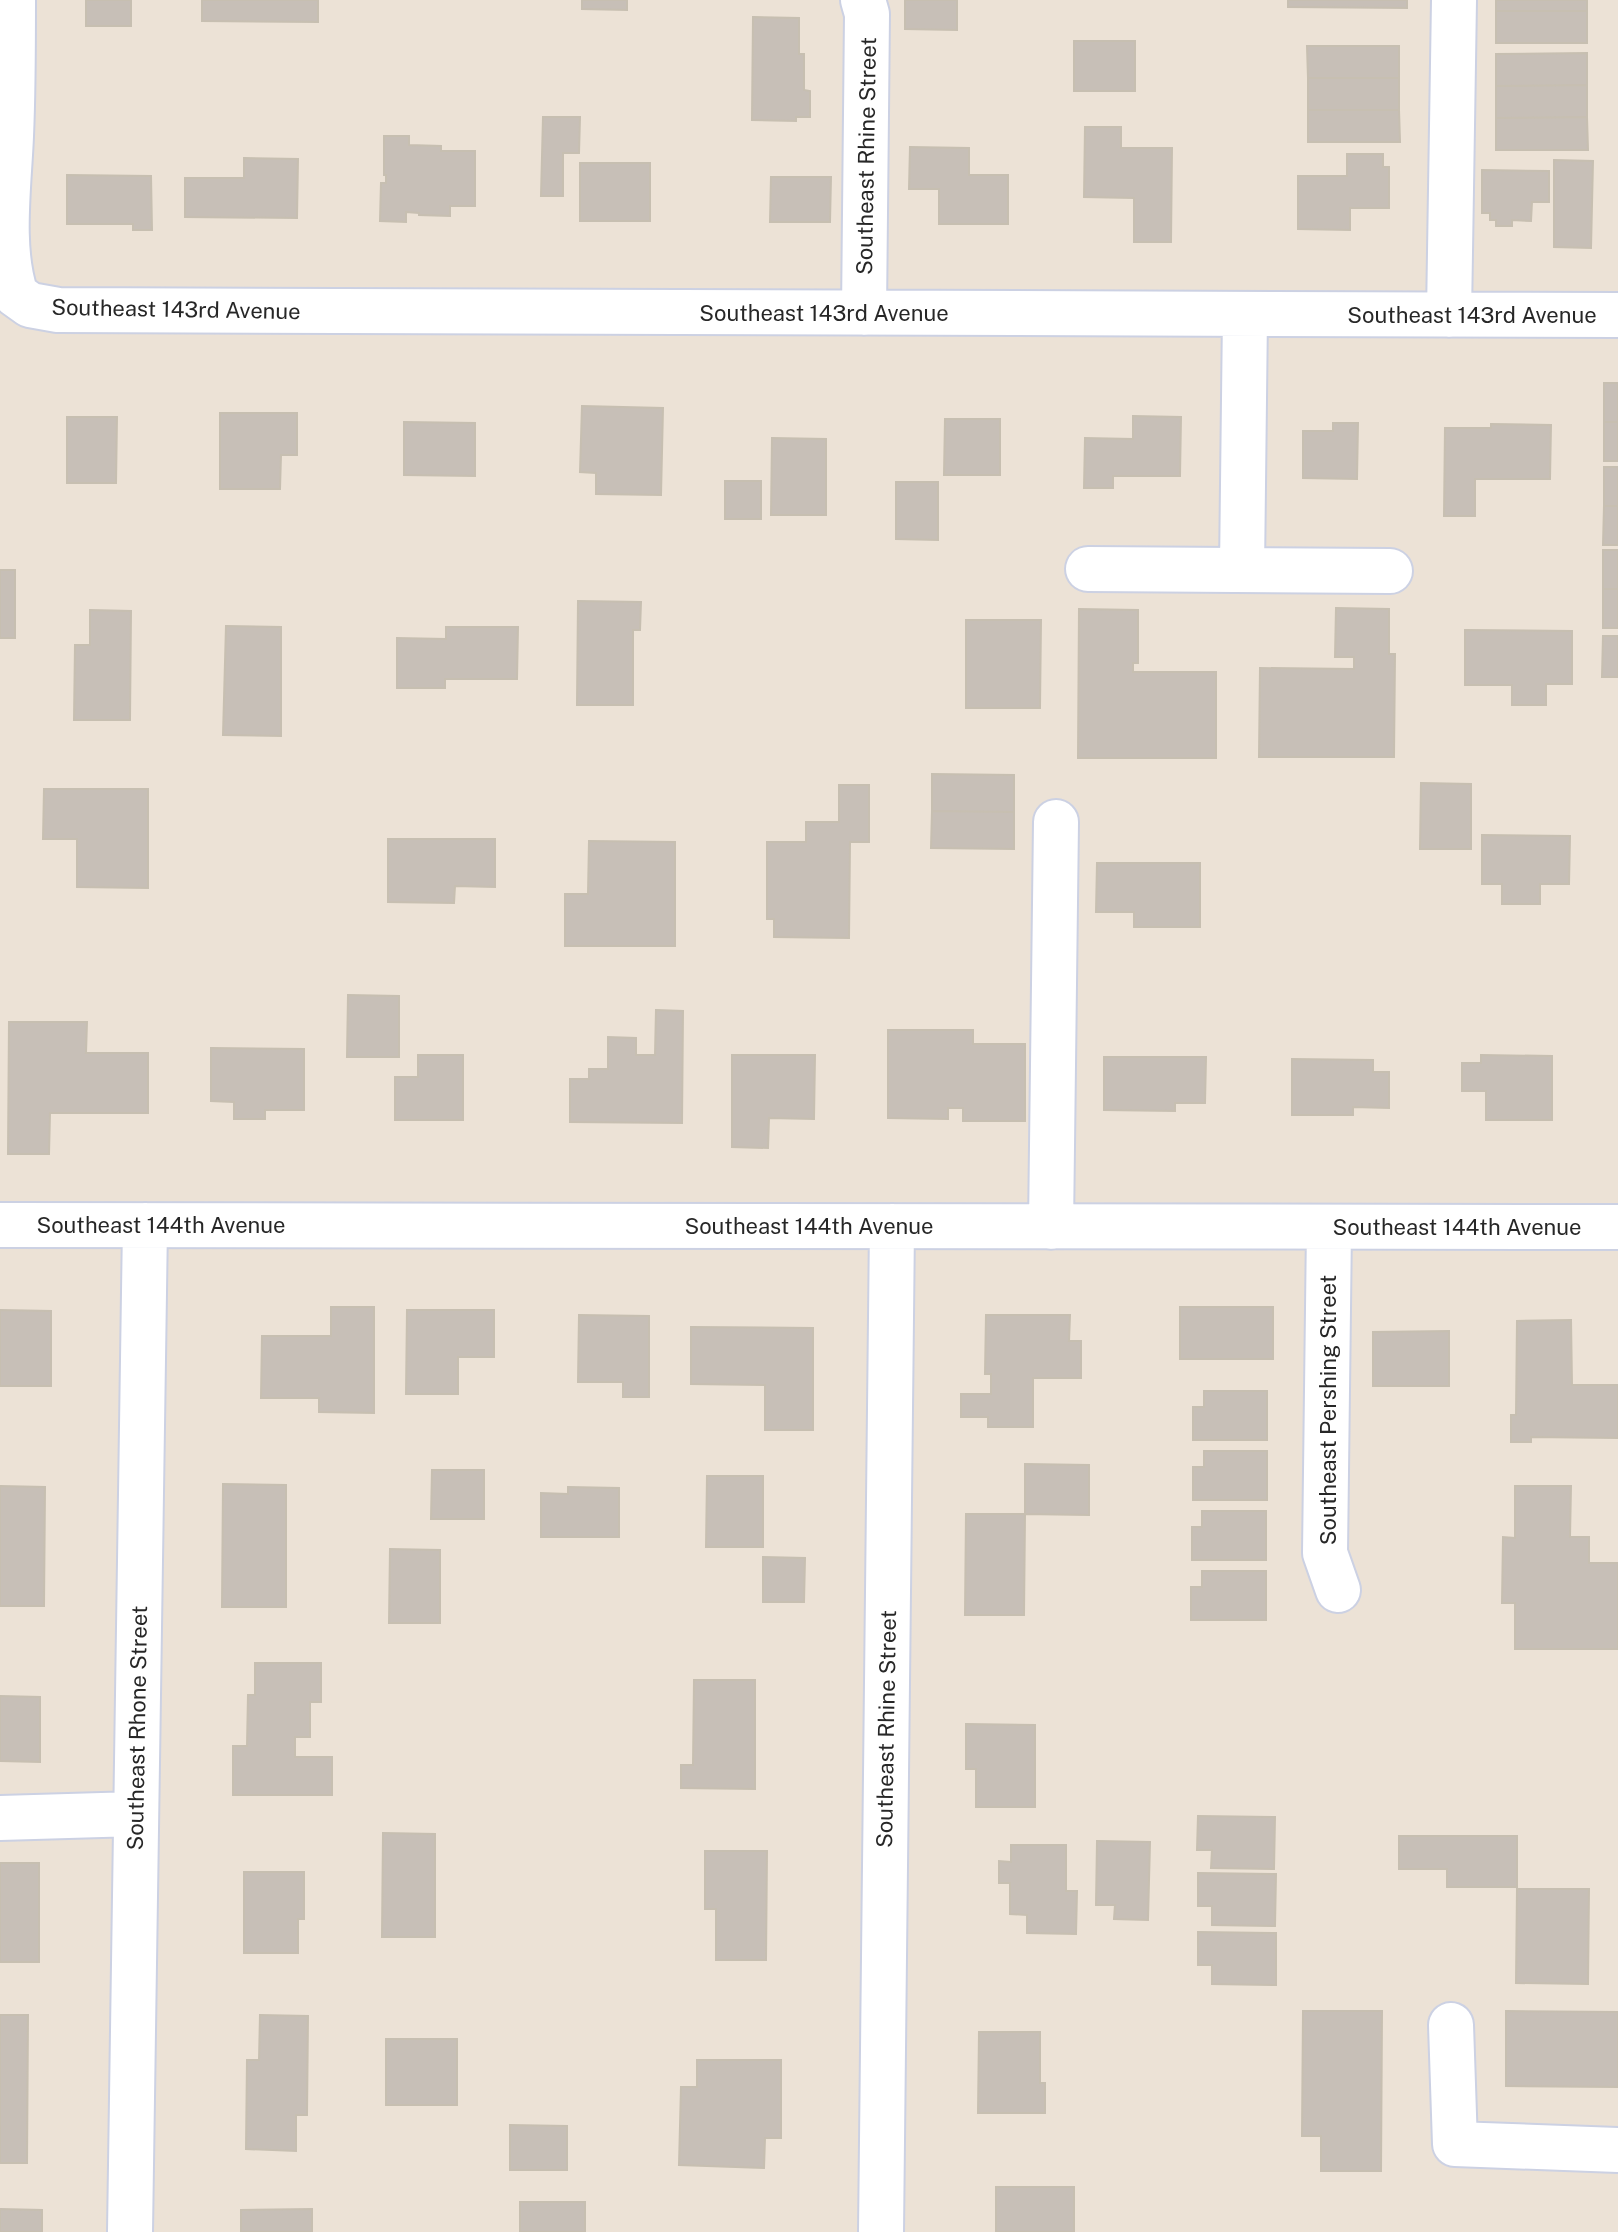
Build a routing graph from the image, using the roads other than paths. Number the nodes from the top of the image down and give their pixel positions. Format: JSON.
{"nodes":[{"id":1,"x":13,"y":0,"type":"edge"},
{"id":2,"x":863,"y":0,"type":"edge"},
{"id":3,"x":1454,"y":0,"type":"edge"},
{"id":4,"x":864,"y":313,"type":"junction"},
{"id":5,"x":1245,"y":314,"type":"junction"},
{"id":6,"x":1449,"y":315,"type":"junction"},
{"id":7,"x":1618,"y":315,"type":"edge"},
{"id":8,"x":1088,"y":569,"type":"dead end"},
{"id":9,"x":1242,"y":570,"type":"junction"},
{"id":10,"x":1390,"y":571,"type":"dead end"},
{"id":11,"x":1056,"y":822,"type":"dead end"},
{"id":12,"x":0,"y":1225,"type":"edge"},
{"id":13,"x":145,"y":1225,"type":"junction"},
{"id":14,"x":892,"y":1226,"type":"junction"},
{"id":15,"x":1051,"y":1227,"type":"junction"},
{"id":16,"x":1329,"y":1227,"type":"junction"},
{"id":17,"x":1618,"y":1227,"type":"edge"},
{"id":18,"x":1338,"y":1590,"type":"dead end"},
{"id":19,"x":136,"y":1814,"type":"junction"},
{"id":20,"x":0,"y":1818,"type":"edge"},
{"id":21,"x":1451,"y":2025,"type":"dead end"},
{"id":22,"x":1618,"y":2150,"type":"edge"},
{"id":23,"x":130,"y":2232,"type":"edge"},
{"id":24,"x":881,"y":2232,"type":"edge"}],
"edges":[{"from":1,"to":4,"type":"street","name":"Southeast 143rd Avenue"},
{"from":2,"to":4,"type":"street","name":"Southeast Rhine Street"},
{"from":3,"to":6,"type":"street"},
{"from":4,"to":5,"type":"street","name":"Southeast 143rd Avenue"},
{"from":5,"to":6,"type":"street","name":"Southeast 143rd Avenue"},
{"from":5,"to":9,"type":"street"},
{"from":6,"to":7,"type":"street","name":"Southeast 143rd Avenue"},
{"from":8,"to":9,"type":"street"},
{"from":9,"to":10,"type":"street"},
{"from":11,"to":15,"type":"street"},
{"from":12,"to":13,"type":"street","name":"Southeast 144th Avenue"},
{"from":13,"to":14,"type":"street","name":"Southeast 144th Avenue"},
{"from":13,"to":19,"type":"street","name":"Southeast Rhone Street"},
{"from":14,"to":15,"type":"street","name":"Southeast 144th Avenue"},
{"from":14,"to":24,"type":"street","name":"Southeast Rhine Street"},
{"from":15,"to":16,"type":"street","name":"Southeast 144th Avenue"},
{"from":16,"to":17,"type":"street","name":"Southeast 144th Avenue"},
{"from":16,"to":18,"type":"street","name":"Southeast Pershing Street"},
{"from":19,"to":20,"type":"street"},
{"from":19,"to":23,"type":"street","name":"Southeast Rhone Street"},
{"from":21,"to":22,"type":"street"}]}
